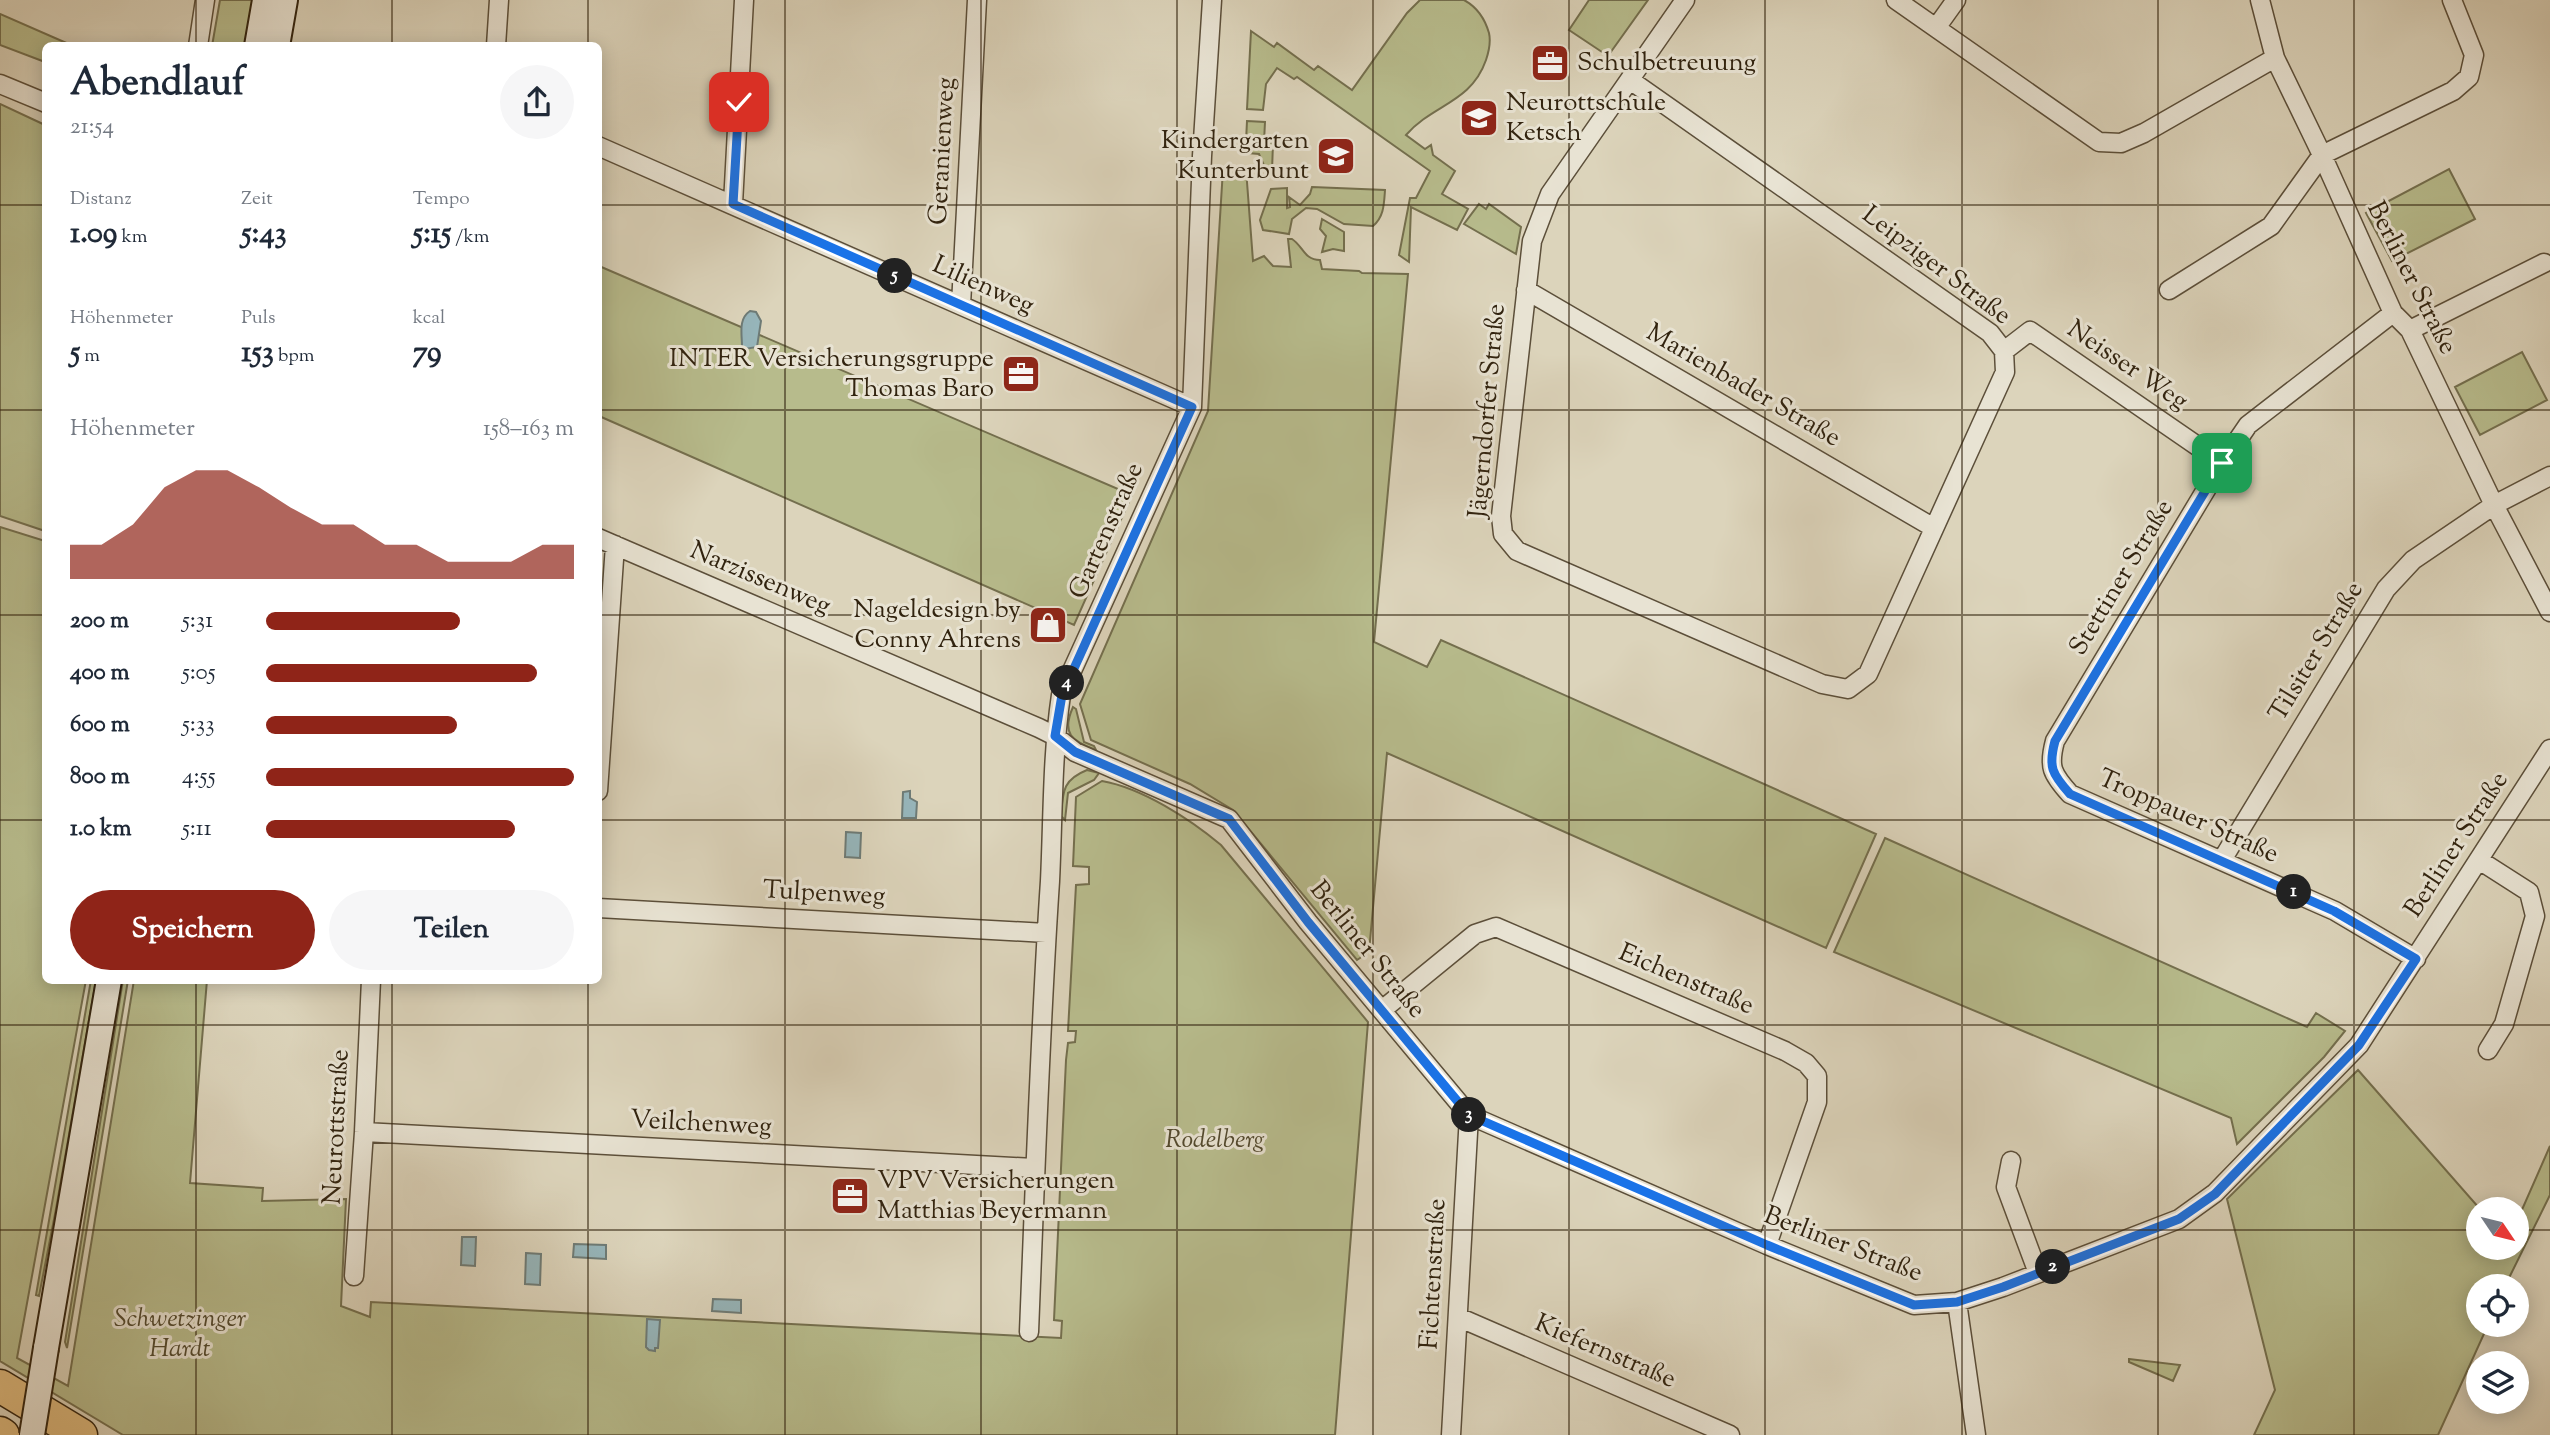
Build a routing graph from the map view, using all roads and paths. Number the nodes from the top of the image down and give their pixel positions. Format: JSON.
{"nodes":[{"id":1,"x":205,"y":0,"type":"edge"},
{"id":2,"x":265,"y":0,"type":"edge"},
{"id":3,"x":285,"y":0,"type":"edge"},
{"id":4,"x":499,"y":0,"type":"edge"},
{"id":5,"x":744,"y":0,"type":"edge"},
{"id":6,"x":977,"y":0,"type":"edge"},
{"id":7,"x":1212,"y":0,"type":"edge"},
{"id":8,"x":1685,"y":0,"type":"edge"},
{"id":9,"x":1896,"y":0,"type":"edge"},
{"id":10,"x":1956,"y":0,"type":"edge"},
{"id":11,"x":2260,"y":0,"type":"edge"},
{"id":12,"x":2452,"y":0,"type":"edge"},
{"id":13,"x":1936,"y":28,"type":"junction"},
{"id":14,"x":199,"y":42,"type":"edge"},
{"id":15,"x":258,"y":42,"type":"edge"},
{"id":16,"x":278,"y":42,"type":"edge"},
{"id":17,"x":496,"y":42,"type":"edge"},
{"id":18,"x":2274,"y":58,"type":"junction"},
{"id":19,"x":1630,"y":80,"type":"junction"},
{"id":20,"x":0,"y":84,"type":"edge"},
{"id":21,"x":42,"y":101,"type":"edge"},
{"id":22,"x":602,"y":148,"type":"edge"},
{"id":23,"x":2322,"y":155,"type":"junction"},
{"id":24,"x":733,"y":204,"type":"junction"},
{"id":25,"x":2544,"y":263,"type":"dead end"},
{"id":26,"x":1526,"y":290,"type":"junction"},
{"id":27,"x":2169,"y":290,"type":"dead end"},
{"id":28,"x":961,"y":305,"type":"junction"},
{"id":29,"x":2393,"y":313,"type":"junction"},
{"id":30,"x":2410,"y":330,"type":"junction"},
{"id":31,"x":2004,"y":351,"type":"junction"},
{"id":32,"x":1192,"y":407,"type":"junction"},
{"id":33,"x":2222,"y":463,"type":"junction"},
{"id":34,"x":2550,"y":476,"type":"edge"},
{"id":35,"x":2494,"y":505,"type":"junction"},
{"id":36,"x":1934,"y":528,"type":"junction"},
{"id":37,"x":607,"y":542,"type":"edge"},
{"id":38,"x":2550,"y":612,"type":"edge"},
{"id":39,"x":602,"y":680,"type":"edge"},
{"id":40,"x":1848,"y":689,"type":"joint"},
{"id":41,"x":1055,"y":736,"type":"junction"},
{"id":42,"x":2550,"y":749,"type":"edge"},
{"id":43,"x":2054,"y":777,"type":"joint"},
{"id":44,"x":2222,"y":860,"type":"junction"},
{"id":45,"x":2479,"y":860,"type":"junction"},
{"id":46,"x":602,"y":908,"type":"edge"},
{"id":47,"x":1046,"y":933,"type":"junction"},
{"id":48,"x":2416,"y":959,"type":"junction"},
{"id":49,"x":108,"y":984,"type":"edge"},
{"id":50,"x":371,"y":984,"type":"edge"},
{"id":51,"x":1382,"y":1010,"type":"junction"},
{"id":52,"x":2488,"y":1050,"type":"dead end"},
{"id":53,"x":1469,"y":1115,"type":"junction"},
{"id":54,"x":364,"y":1132,"type":"junction"},
{"id":55,"x":2011,"y":1161,"type":"dead end"},
{"id":56,"x":1034,"y":1168,"type":"junction"},
{"id":57,"x":1767,"y":1245,"type":"junction"},
{"id":58,"x":2038,"y":1273,"type":"junction"},
{"id":59,"x":354,"y":1276,"type":"dead end"},
{"id":60,"x":1957,"y":1302,"type":"junction"},
{"id":61,"x":1458,"y":1317,"type":"junction"},
{"id":62,"x":1029,"y":1332,"type":"dead end"},
{"id":63,"x":0,"y":1386,"type":"edge"},
{"id":64,"x":32,"y":1435,"type":"edge"},
{"id":65,"x":81,"y":1435,"type":"edge"},
{"id":66,"x":1451,"y":1435,"type":"edge"},
{"id":67,"x":1730,"y":1435,"type":"edge"},
{"id":68,"x":1976,"y":1435,"type":"edge"}],
"edges":[{"from":1,"to":14,"type":"street"},
{"from":2,"to":15,"type":"street"},
{"from":3,"to":16,"type":"street"},
{"from":4,"to":17,"type":"street"},
{"from":5,"to":24,"type":"street"},
{"from":6,"to":28,"type":"street","name":"Geranienweg"},
{"from":7,"to":32,"type":"street","name":"Gartenstraße"},
{"from":8,"to":19,"type":"street","name":"Jägerndorfer Straße"},
{"from":9,"to":13,"type":"street"},
{"from":10,"to":13,"type":"street"},
{"from":11,"to":18,"type":"street","name":"Berliner Straße"},
{"from":12,"to":23,"type":"street"},
{"from":13,"to":18,"type":"street"},
{"from":18,"to":23,"type":"street","name":"Berliner Straße"},
{"from":19,"to":26,"type":"street","name":"Jägerndorfer Straße"},
{"from":19,"to":31,"type":"street","name":"Leipziger Straße"},
{"from":20,"to":21,"type":"street"},
{"from":22,"to":24,"type":"street","name":"Lilienweg"},
{"from":23,"to":27,"type":"street"},
{"from":23,"to":29,"type":"street","name":"Berliner Straße"},
{"from":24,"to":28,"type":"street","name":"Lilienweg"},
{"from":25,"to":30,"type":"street"},
{"from":26,"to":36,"type":"street","name":"Marienbader Straße"},
{"from":26,"to":40,"type":"street","name":"Jägerndorfer Straße"},
{"from":28,"to":32,"type":"street","name":"Lilienweg"},
{"from":29,"to":30,"type":"street","name":"Berliner Straße"},
{"from":29,"to":33,"type":"street","name":"Stettiner Straße"},
{"from":30,"to":35,"type":"street","name":"Berliner Straße"},
{"from":31,"to":33,"type":"street","name":"Neisser Weg"},
{"from":31,"to":36,"type":"street","name":"Leipziger Straße"},
{"from":32,"to":41,"type":"street","name":"Gartenstraße"},
{"from":33,"to":43,"type":"street","name":"Stettiner Straße"},
{"from":34,"to":35,"type":"street","name":"Tilsiter Straße"},
{"from":35,"to":38,"type":"street","name":"Berliner Straße"},
{"from":35,"to":44,"type":"street","name":"Tilsiter Straße"},
{"from":36,"to":40,"type":"street","name":"Leipziger Straße"},
{"from":37,"to":39,"type":"street"},
{"from":37,"to":41,"type":"street","name":"Narzissenweg"},
{"from":41,"to":47,"type":"street","name":"Gartenstraße"},
{"from":41,"to":51,"type":"street","name":"Berliner Straße"},
{"from":42,"to":45,"type":"street","name":"Berliner Straße"},
{"from":43,"to":44,"type":"street","name":"Troppauer Straße"},
{"from":44,"to":48,"type":"street","name":"Troppauer Straße"},
{"from":45,"to":48,"type":"street","name":"Berliner Straße"},
{"from":45,"to":52,"type":"street"},
{"from":46,"to":47,"type":"street","name":"Tulpenweg"},
{"from":47,"to":56,"type":"street","name":"Gartenstraße"},
{"from":48,"to":58,"type":"street","name":"Berliner Straße"},
{"from":49,"to":64,"type":"street","bridge":true},
{"from":50,"to":54,"type":"street","name":"Neurottstraße"},
{"from":51,"to":53,"type":"street","name":"Berliner Straße"},
{"from":51,"to":57,"type":"street","name":"Eichenstraße"},
{"from":53,"to":57,"type":"street","name":"Berliner Straße"},
{"from":53,"to":61,"type":"street","name":"Fichtenstraße"},
{"from":54,"to":56,"type":"street","name":"Veilchenweg"},
{"from":54,"to":59,"type":"street","name":"Neurottstraße"},
{"from":55,"to":58,"type":"street"},
{"from":56,"to":62,"type":"street","name":"Gartenstraße"},
{"from":57,"to":60,"type":"street","name":"Berliner Straße"},
{"from":58,"to":60,"type":"street","name":"Berliner Straße"},
{"from":60,"to":68,"type":"street"},
{"from":61,"to":66,"type":"street","name":"Fichtenstraße"},
{"from":61,"to":67,"type":"street","name":"Kiefernstraße"},
{"from":63,"to":65,"type":"highway"}]}
